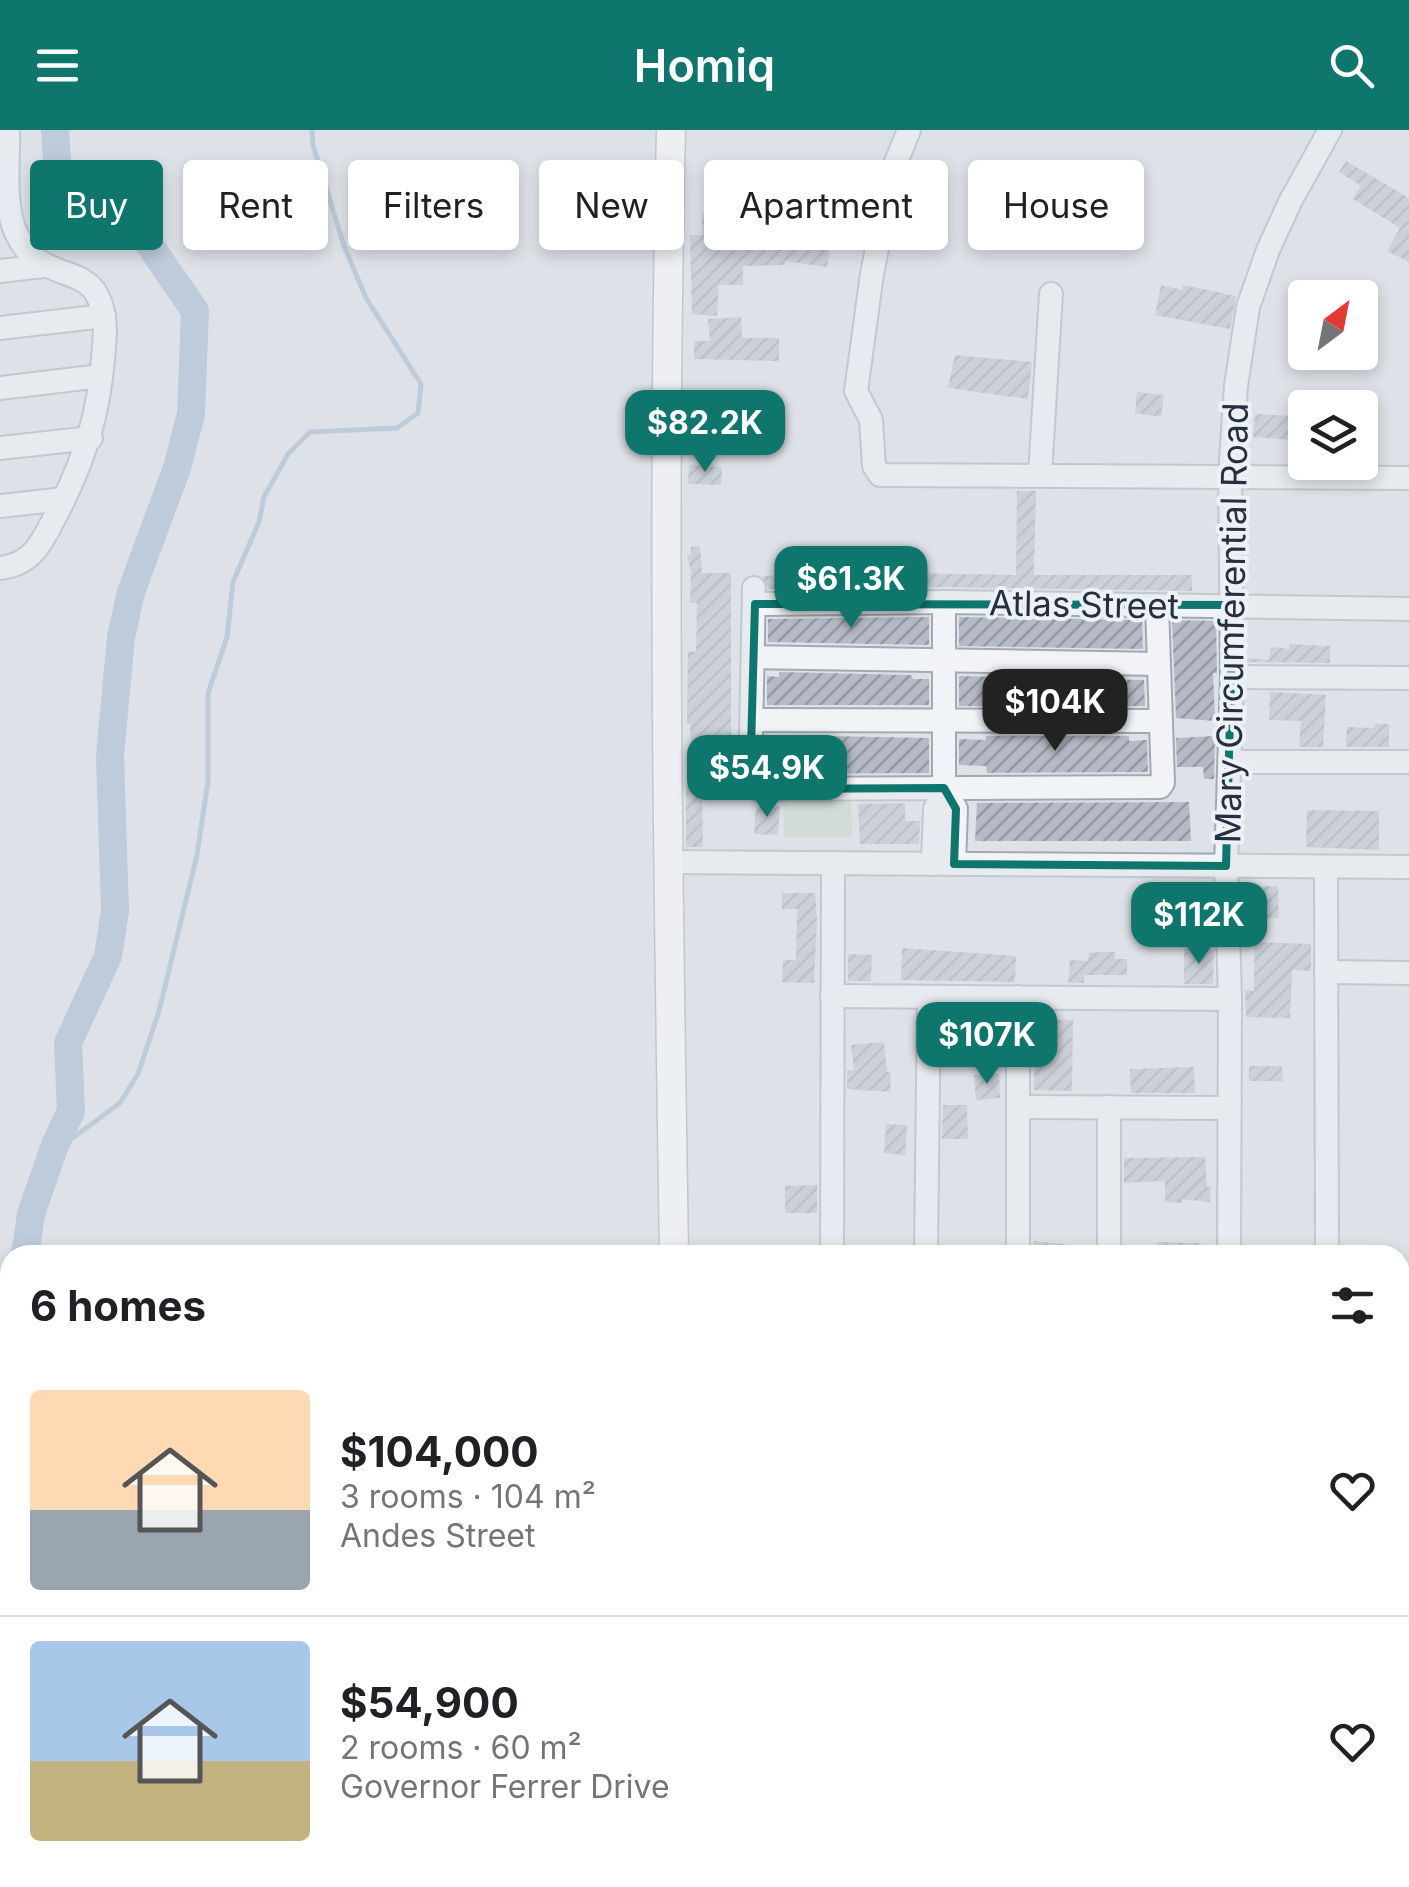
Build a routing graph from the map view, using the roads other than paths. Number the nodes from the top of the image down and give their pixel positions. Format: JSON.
{"nodes":[{"id":1,"x":671,"y":130,"type":"edge"},
{"id":2,"x":910,"y":130,"type":"edge"},
{"id":3,"x":1330,"y":130,"type":"edge"},
{"id":4,"x":6,"y":146,"type":"edge"},
{"id":5,"x":5,"y":212,"type":"edge"},
{"id":6,"x":42,"y":266,"type":"junction"},
{"id":7,"x":0,"y":270,"type":"edge"},
{"id":8,"x":1051,"y":294,"type":"dead end"},
{"id":9,"x":104,"y":316,"type":"junction"},
{"id":10,"x":0,"y":328,"type":"edge"},
{"id":11,"x":101,"y":376,"type":"junction"},
{"id":12,"x":0,"y":388,"type":"edge"},
{"id":13,"x":91,"y":438,"type":"junction"},
{"id":14,"x":0,"y":448,"type":"edge"},
{"id":15,"x":1040,"y":474,"type":"junction"},
{"id":16,"x":1230,"y":476,"type":"junction"},
{"id":17,"x":1409,"y":478,"type":"edge"},
{"id":18,"x":64,"y":499,"type":"junction"},
{"id":19,"x":0,"y":506,"type":"edge"},
{"id":20,"x":0,"y":568,"type":"edge"},
{"id":21,"x":944,"y":602,"type":"junction"},
{"id":22,"x":1232,"y":605,"type":"junction"},
{"id":23,"x":1157,"y":606,"type":"junction"},
{"id":24,"x":1409,"y":609,"type":"edge"},
{"id":25,"x":754,"y":658,"type":"junction"},
{"id":26,"x":944,"y":660,"type":"junction"},
{"id":27,"x":1158,"y":664,"type":"junction"},
{"id":28,"x":1232,"y":677,"type":"junction"},
{"id":29,"x":1409,"y":678,"type":"edge"},
{"id":30,"x":753,"y":720,"type":"junction"},
{"id":31,"x":944,"y":720,"type":"junction"},
{"id":32,"x":1160,"y":722,"type":"junction"},
{"id":33,"x":1231,"y":762,"type":"junction"},
{"id":34,"x":1409,"y":762,"type":"edge"},
{"id":35,"x":944,"y":788,"type":"junction"},
{"id":36,"x":668,"y":862,"type":"junction"},
{"id":37,"x":834,"y":863,"type":"junction"},
{"id":38,"x":944,"y":864,"type":"junction"},
{"id":39,"x":1226,"y":866,"type":"junction"},
{"id":40,"x":1326,"y":867,"type":"junction"},
{"id":41,"x":1409,"y":868,"type":"edge"},
{"id":42,"x":1326,"y":972,"type":"junction"},
{"id":43,"x":1409,"y":973,"type":"edge"},
{"id":44,"x":832,"y":996,"type":"junction"},
{"id":45,"x":929,"y":997,"type":"junction"},
{"id":46,"x":1018,"y":998,"type":"junction"},
{"id":47,"x":1230,"y":999,"type":"junction"},
{"id":48,"x":1018,"y":1107,"type":"junction"},
{"id":49,"x":1108,"y":1107,"type":"junction"},
{"id":50,"x":1230,"y":1108,"type":"junction"},
{"id":51,"x":674,"y":1245,"type":"edge"},
{"id":52,"x":832,"y":1245,"type":"edge"},
{"id":53,"x":926,"y":1245,"type":"edge"},
{"id":54,"x":1018,"y":1245,"type":"edge"},
{"id":55,"x":1109,"y":1245,"type":"edge"},
{"id":56,"x":1229,"y":1245,"type":"edge"},
{"id":57,"x":1327,"y":1245,"type":"edge"}],
"edges":[{"from":1,"to":36,"type":"main road"},
{"from":2,"to":15,"type":"street"},
{"from":3,"to":16,"type":"street","name":"Mary Circumferential Road"},
{"from":4,"to":5,"type":"street"},
{"from":5,"to":6,"type":"street"},
{"from":6,"to":7,"type":"street"},
{"from":6,"to":9,"type":"street"},
{"from":8,"to":15,"type":"street"},
{"from":9,"to":10,"type":"street"},
{"from":9,"to":11,"type":"street"},
{"from":11,"to":12,"type":"street"},
{"from":11,"to":13,"type":"street"},
{"from":13,"to":14,"type":"street"},
{"from":13,"to":18,"type":"street"},
{"from":15,"to":16,"type":"street"},
{"from":16,"to":17,"type":"street"},
{"from":16,"to":22,"type":"street","name":"Mary Circumferential Road"},
{"from":18,"to":19,"type":"street"},
{"from":18,"to":20,"type":"street"},
{"from":21,"to":23,"type":"street","name":"Atlas Street"},
{"from":21,"to":25,"type":"street","name":"Atlas Street"},
{"from":21,"to":26,"type":"street"},
{"from":22,"to":23,"type":"street","name":"Atlas Street"},
{"from":22,"to":24,"type":"street","name":"Atlas Street"},
{"from":22,"to":28,"type":"street","name":"Mary Circumferential Road"},
{"from":23,"to":27,"type":"street"},
{"from":25,"to":26,"type":"street"},
{"from":25,"to":30,"type":"street"},
{"from":26,"to":27,"type":"street"},
{"from":26,"to":31,"type":"street"},
{"from":27,"to":32,"type":"street"},
{"from":28,"to":29,"type":"street"},
{"from":28,"to":33,"type":"street","name":"Mary Circumferential Road"},
{"from":30,"to":31,"type":"street"},
{"from":30,"to":35,"type":"street"},
{"from":31,"to":32,"type":"street"},
{"from":31,"to":35,"type":"street"},
{"from":32,"to":35,"type":"street"},
{"from":33,"to":34,"type":"street"},
{"from":33,"to":39,"type":"street","name":"Mary Circumferential Road"},
{"from":35,"to":38,"type":"street"},
{"from":36,"to":37,"type":"street"},
{"from":36,"to":51,"type":"main road"},
{"from":37,"to":38,"type":"street"},
{"from":37,"to":44,"type":"street"},
{"from":38,"to":39,"type":"street"},
{"from":39,"to":40,"type":"street"},
{"from":39,"to":47,"type":"street","name":"Mary Circumferential Road"},
{"from":40,"to":41,"type":"street"},
{"from":40,"to":42,"type":"street"},
{"from":42,"to":43,"type":"street"},
{"from":42,"to":57,"type":"street"},
{"from":44,"to":45,"type":"street"},
{"from":44,"to":52,"type":"street"},
{"from":45,"to":46,"type":"street"},
{"from":45,"to":53,"type":"street"},
{"from":46,"to":47,"type":"street"},
{"from":46,"to":48,"type":"street"},
{"from":47,"to":50,"type":"street","name":"Mary Circumferential Road"},
{"from":48,"to":49,"type":"street"},
{"from":48,"to":54,"type":"street"},
{"from":49,"to":50,"type":"street"},
{"from":49,"to":55,"type":"street"},
{"from":50,"to":56,"type":"street","name":"Mary Circumferential Road"}]}
